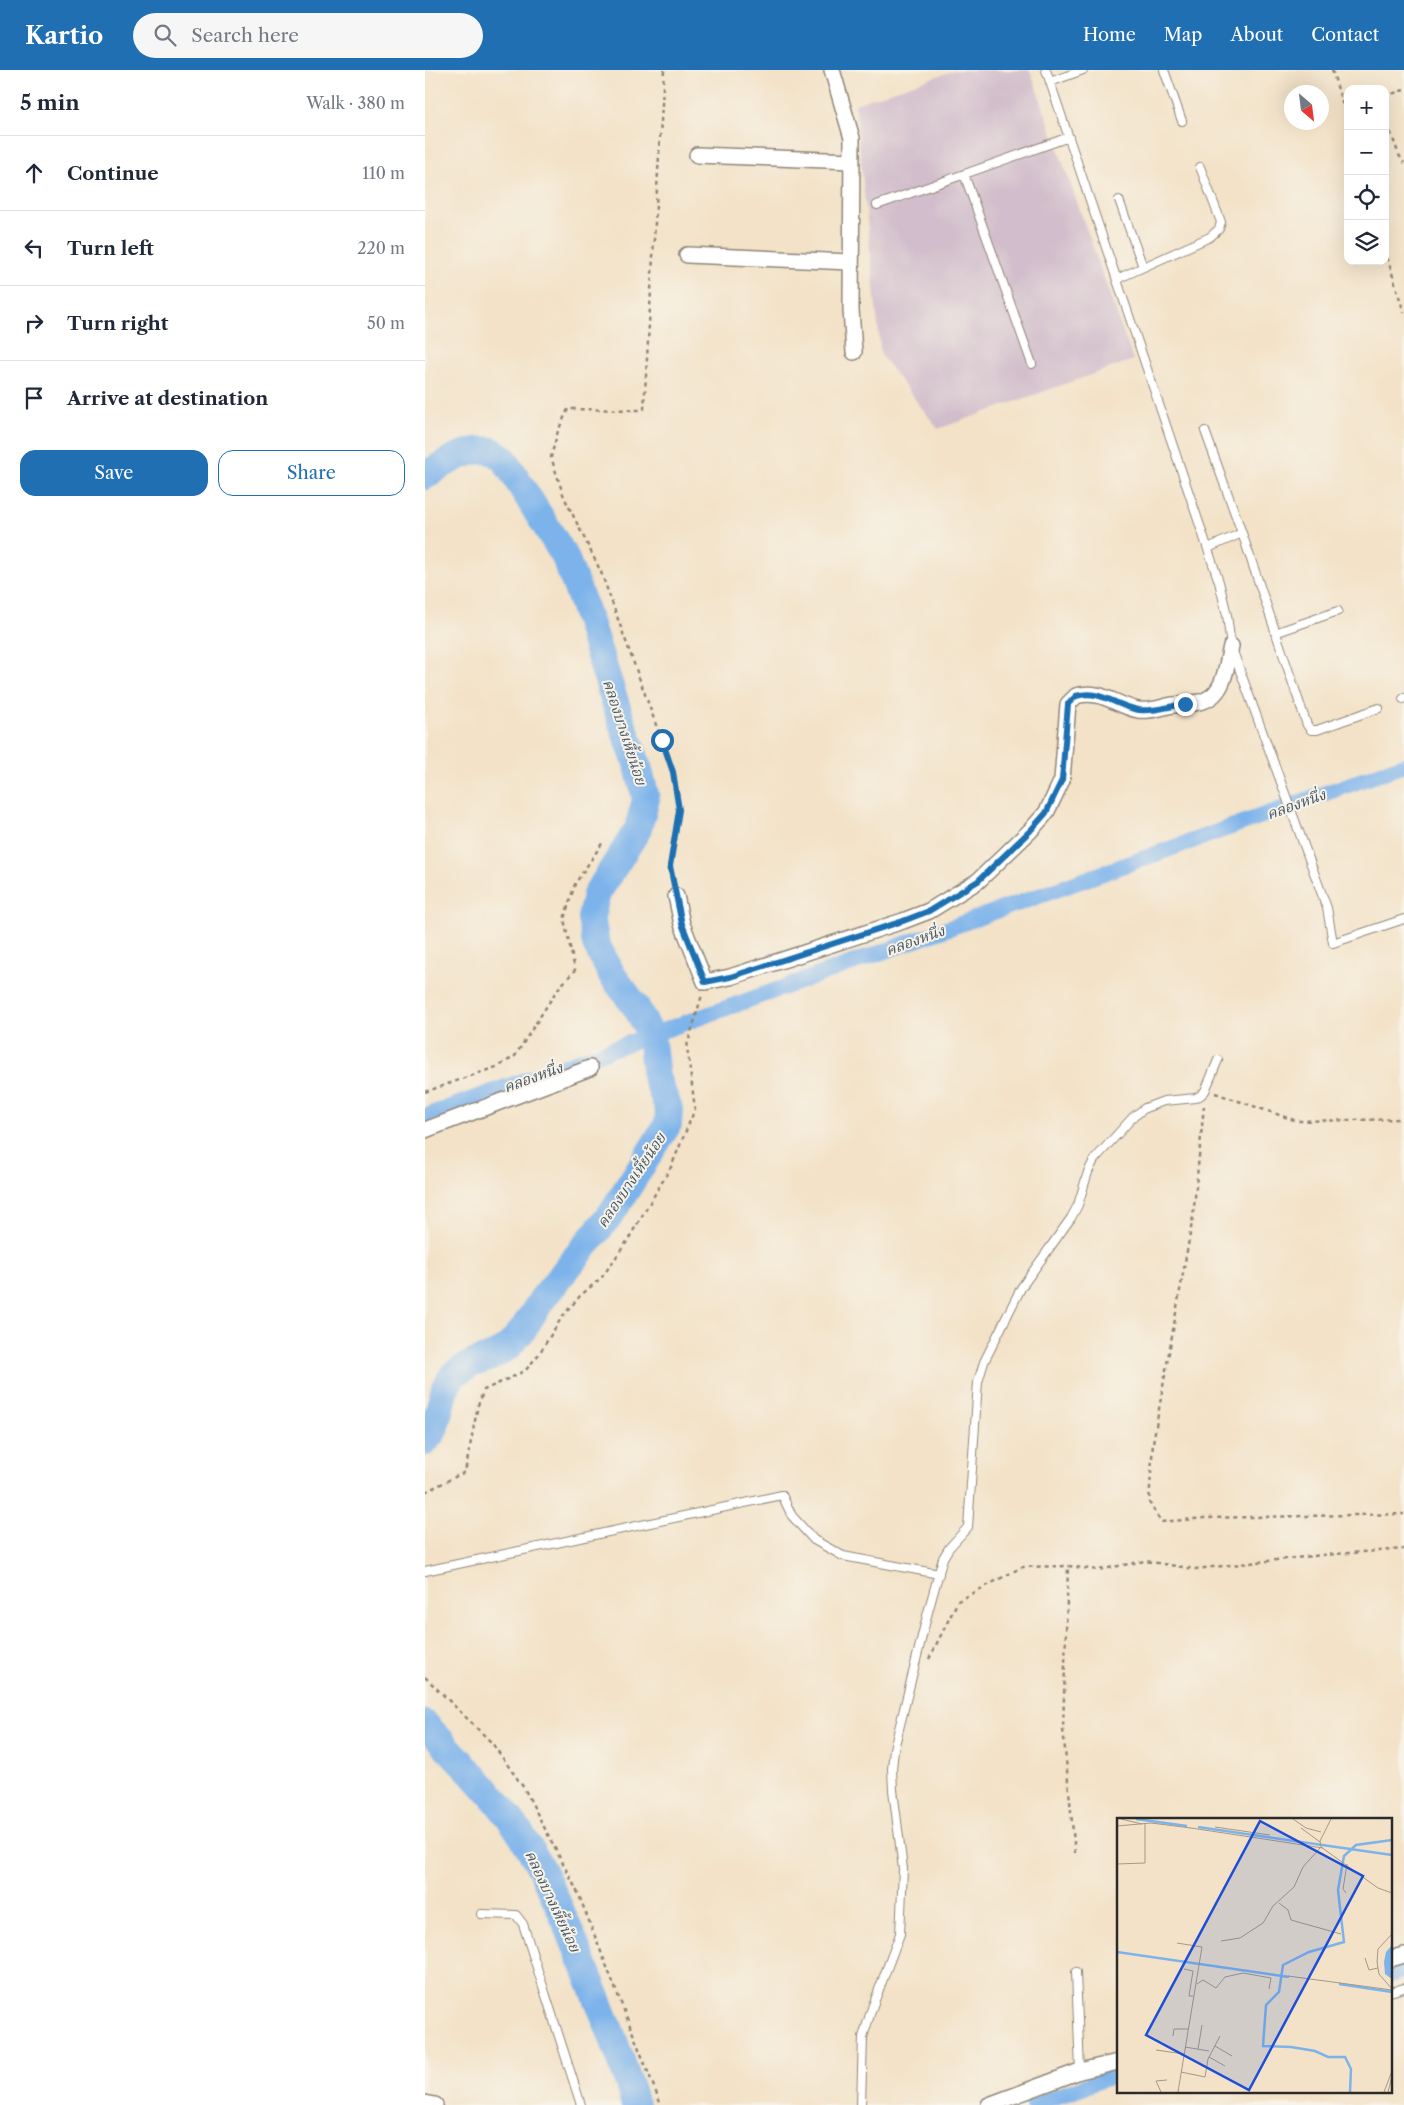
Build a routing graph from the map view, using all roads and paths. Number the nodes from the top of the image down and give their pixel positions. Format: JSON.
{"nodes":[{"id":1,"x":663,"y":70,"type":"edge"},
{"id":2,"x":832,"y":70,"type":"edge"},
{"id":3,"x":1046,"y":70,"type":"edge"},
{"id":4,"x":1083,"y":70,"type":"edge"},
{"id":5,"x":1164,"y":70,"type":"edge"},
{"id":6,"x":1332,"y":70,"type":"edge"},
{"id":7,"x":1050,"y":82,"type":"junction"},
{"id":8,"x":1404,"y":90,"type":"edge"},
{"id":9,"x":1389,"y":95,"type":"edge"},
{"id":10,"x":1344,"y":103,"type":"edge"},
{"id":11,"x":1182,"y":121,"type":"dead end"},
{"id":12,"x":1389,"y":128,"type":"edge"},
{"id":13,"x":1069,"y":137,"type":"junction"},
{"id":14,"x":697,"y":156,"type":"dead end"},
{"id":15,"x":852,"y":161,"type":"junction"},
{"id":16,"x":1404,"y":163,"type":"edge"},
{"id":17,"x":1200,"y":167,"type":"dead end"},
{"id":18,"x":964,"y":174,"type":"junction"},
{"id":19,"x":1119,"y":200,"type":"dead end"},
{"id":20,"x":877,"y":205,"type":"dead end"},
{"id":21,"x":687,"y":255,"type":"dead end"},
{"id":22,"x":851,"y":262,"type":"junction"},
{"id":23,"x":1389,"y":263,"type":"edge"},
{"id":24,"x":1143,"y":267,"type":"junction"},
{"id":25,"x":1117,"y":279,"type":"junction"},
{"id":26,"x":1404,"y":313,"type":"edge"},
{"id":27,"x":854,"y":352,"type":"dead end"},
{"id":28,"x":1032,"y":364,"type":"dead end"},
{"id":29,"x":1205,"y":431,"type":"dead end"},
{"id":30,"x":1242,"y":533,"type":"junction"},
{"id":31,"x":1208,"y":548,"type":"junction"},
{"id":32,"x":1338,"y":611,"type":"dead end"},
{"id":33,"x":1275,"y":634,"type":"junction"},
{"id":34,"x":1231,"y":646,"type":"junction"},
{"id":35,"x":1379,"y":708,"type":"dead end"},
{"id":36,"x":603,"y":842,"type":"dead end"},
{"id":37,"x":676,"y":896,"type":"joint"},
{"id":38,"x":1404,"y":919,"type":"edge"},
{"id":39,"x":705,"y":982,"type":"junction"},
{"id":40,"x":1218,"y":1060,"type":"dead end"},
{"id":41,"x":591,"y":1068,"type":"dead end"},
{"id":42,"x":1205,"y":1091,"type":"junction"},
{"id":43,"x":425,"y":1092,"type":"edge"},
{"id":44,"x":1404,"y":1119,"type":"edge"},
{"id":45,"x":425,"y":1130,"type":"edge"},
{"id":46,"x":425,"y":1492,"type":"edge"},
{"id":47,"x":1404,"y":1514,"type":"edge"},
{"id":48,"x":1404,"y":1549,"type":"edge"},
{"id":49,"x":1068,"y":1566,"type":"junction"},
{"id":50,"x":425,"y":1571,"type":"edge"},
{"id":51,"x":939,"y":1574,"type":"junction"},
{"id":52,"x":926,"y":1665,"type":"dead end"},
{"id":53,"x":425,"y":1677,"type":"edge"},
{"id":54,"x":1075,"y":1853,"type":"dead end"},
{"id":55,"x":481,"y":1914,"type":"dead end"},
{"id":56,"x":1404,"y":1955,"type":"edge"},
{"id":57,"x":1391,"y":1960,"type":"edge"},
{"id":58,"x":1076,"y":1972,"type":"dead end"},
{"id":59,"x":1404,"y":1988,"type":"edge"},
{"id":60,"x":1391,"y":1992,"type":"edge"},
{"id":61,"x":1117,"y":2062,"type":"edge"},
{"id":62,"x":1080,"y":2072,"type":"junction"},
{"id":63,"x":425,"y":2103,"type":"edge"},
{"id":64,"x":435,"y":2105,"type":"edge"},
{"id":65,"x":581,"y":2105,"type":"edge"},
{"id":66,"x":661,"y":2105,"type":"edge"},
{"id":67,"x":861,"y":2105,"type":"edge"},
{"id":68,"x":989,"y":2105,"type":"edge"}],
"edges":[{"from":1,"to":37,"type":"path"},
{"from":2,"to":15,"type":"street"},
{"from":3,"to":7,"type":"lane"},
{"from":4,"to":7,"type":"lane"},
{"from":5,"to":11,"type":"lane"},
{"from":6,"to":10,"type":"path"},
{"from":7,"to":13,"type":"lane"},
{"from":8,"to":9,"type":"path"},
{"from":12,"to":16,"type":"path"},
{"from":13,"to":18,"type":"lane"},
{"from":13,"to":25,"type":"lane"},
{"from":14,"to":15,"type":"street"},
{"from":15,"to":22,"type":"street"},
{"from":17,"to":24,"type":"lane"},
{"from":18,"to":20,"type":"lane"},
{"from":18,"to":28,"type":"lane"},
{"from":19,"to":24,"type":"lane"},
{"from":21,"to":22,"type":"street"},
{"from":22,"to":27,"type":"street"},
{"from":23,"to":26,"type":"path"},
{"from":24,"to":25,"type":"lane"},
{"from":25,"to":31,"type":"lane"},
{"from":29,"to":30,"type":"lane"},
{"from":30,"to":31,"type":"lane"},
{"from":30,"to":33,"type":"lane"},
{"from":31,"to":34,"type":"lane"},
{"from":32,"to":33,"type":"lane"},
{"from":33,"to":35,"type":"lane"},
{"from":34,"to":38,"type":"lane"},
{"from":34,"to":39,"type":"street"},
{"from":36,"to":43,"type":"path"},
{"from":37,"to":39,"type":"street"},
{"from":39,"to":46,"type":"path"},
{"from":40,"to":42,"type":"lane"},
{"from":41,"to":45,"type":"street"},
{"from":42,"to":44,"type":"path"},
{"from":42,"to":47,"type":"path"},
{"from":42,"to":51,"type":"lane"},
{"from":48,"to":49,"type":"path"},
{"from":49,"to":52,"type":"path"},
{"from":49,"to":54,"type":"path"},
{"from":50,"to":51,"type":"lane"},
{"from":51,"to":67,"type":"lane"},
{"from":53,"to":66,"type":"path"},
{"from":55,"to":65,"type":"lane"},
{"from":56,"to":57,"type":"street"},
{"from":58,"to":62,"type":"lane"},
{"from":59,"to":60,"type":"lane"},
{"from":61,"to":62,"type":"street"},
{"from":62,"to":68,"type":"street"},
{"from":63,"to":64,"type":"street"}]}
